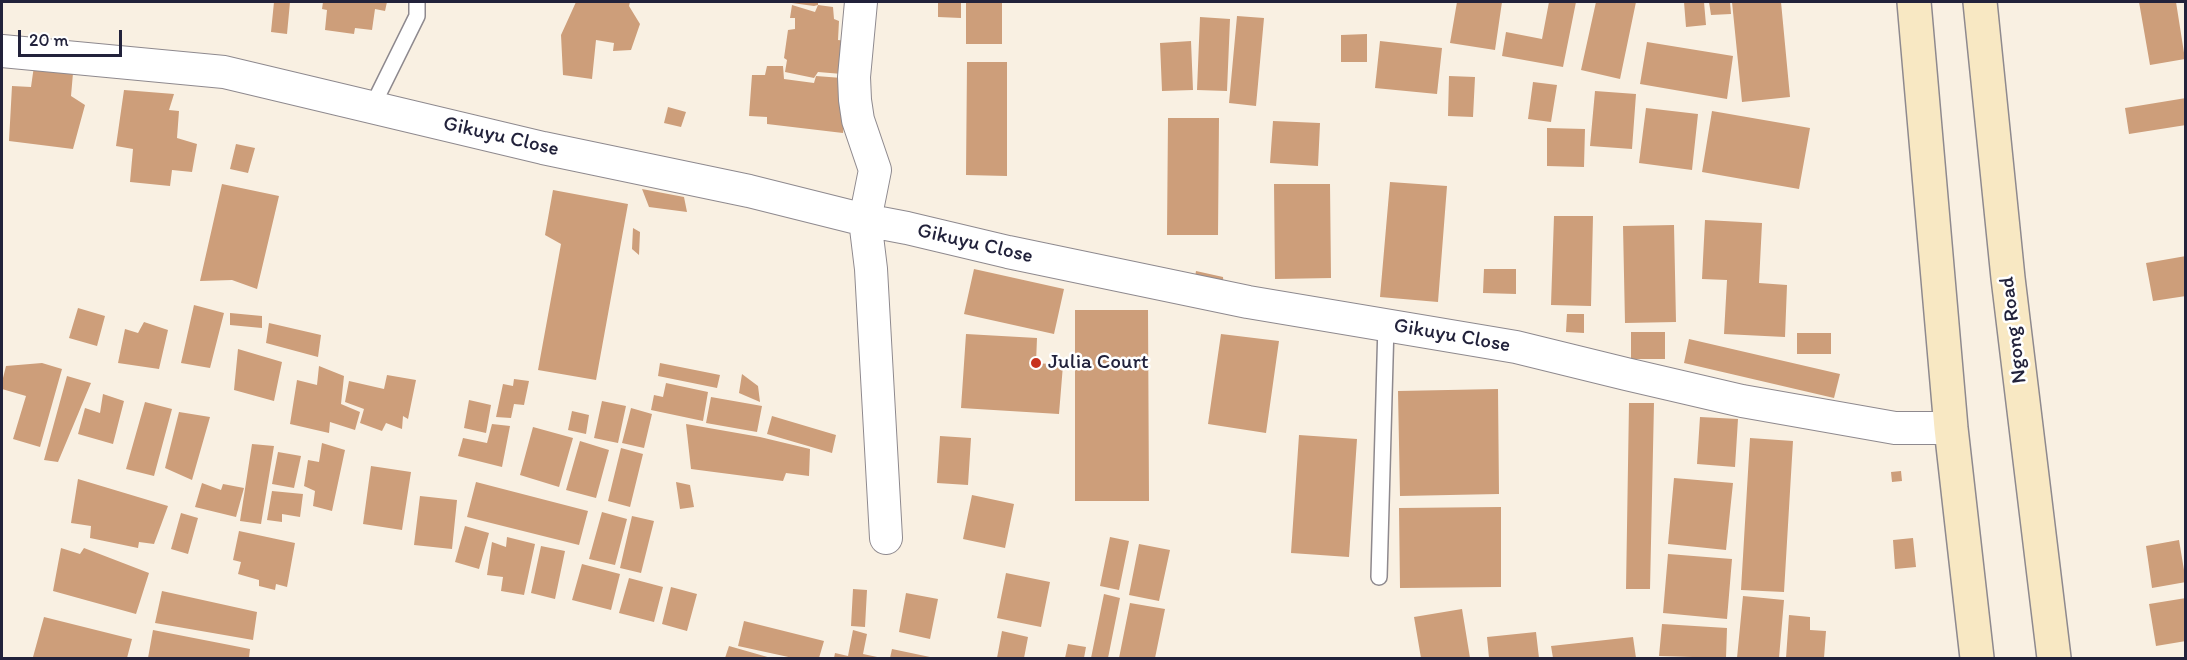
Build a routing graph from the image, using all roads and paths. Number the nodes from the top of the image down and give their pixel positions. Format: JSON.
{"nodes":[{"id":1,"x":417,"y":2,"type":"edge"},
{"id":2,"x":861,"y":2,"type":"edge"},
{"id":3,"x":1914,"y":2,"type":"edge"},
{"id":4,"x":1980,"y":2,"type":"edge"},
{"id":5,"x":2,"y":51,"type":"edge"},
{"id":6,"x":372,"y":106,"type":"junction"},
{"id":7,"x":865,"y":220,"type":"junction"},
{"id":8,"x":1386,"y":324,"type":"junction"},
{"id":9,"x":1951,"y":428,"type":"junction"},
{"id":10,"x":886,"y":538,"type":"dead end"},
{"id":11,"x":1379,"y":577,"type":"dead end"},
{"id":12,"x":1977,"y":658,"type":"edge"},
{"id":13,"x":2055,"y":658,"type":"edge"}],
"edges":[{"from":1,"to":6,"type":"lane"},
{"from":2,"to":7,"type":"street"},
{"from":3,"to":9,"type":"main road"},
{"from":4,"to":13,"type":"main road","name":"Ngong Road"},
{"from":5,"to":6,"type":"street","name":"Gikuyu Close"},
{"from":6,"to":7,"type":"street","name":"Gikuyu Close"},
{"from":7,"to":8,"type":"street","name":"Gikuyu Close"},
{"from":7,"to":10,"type":"street"},
{"from":8,"to":9,"type":"street","name":"Gikuyu Close"},
{"from":8,"to":11,"type":"lane"},
{"from":9,"to":12,"type":"main road"}]}
